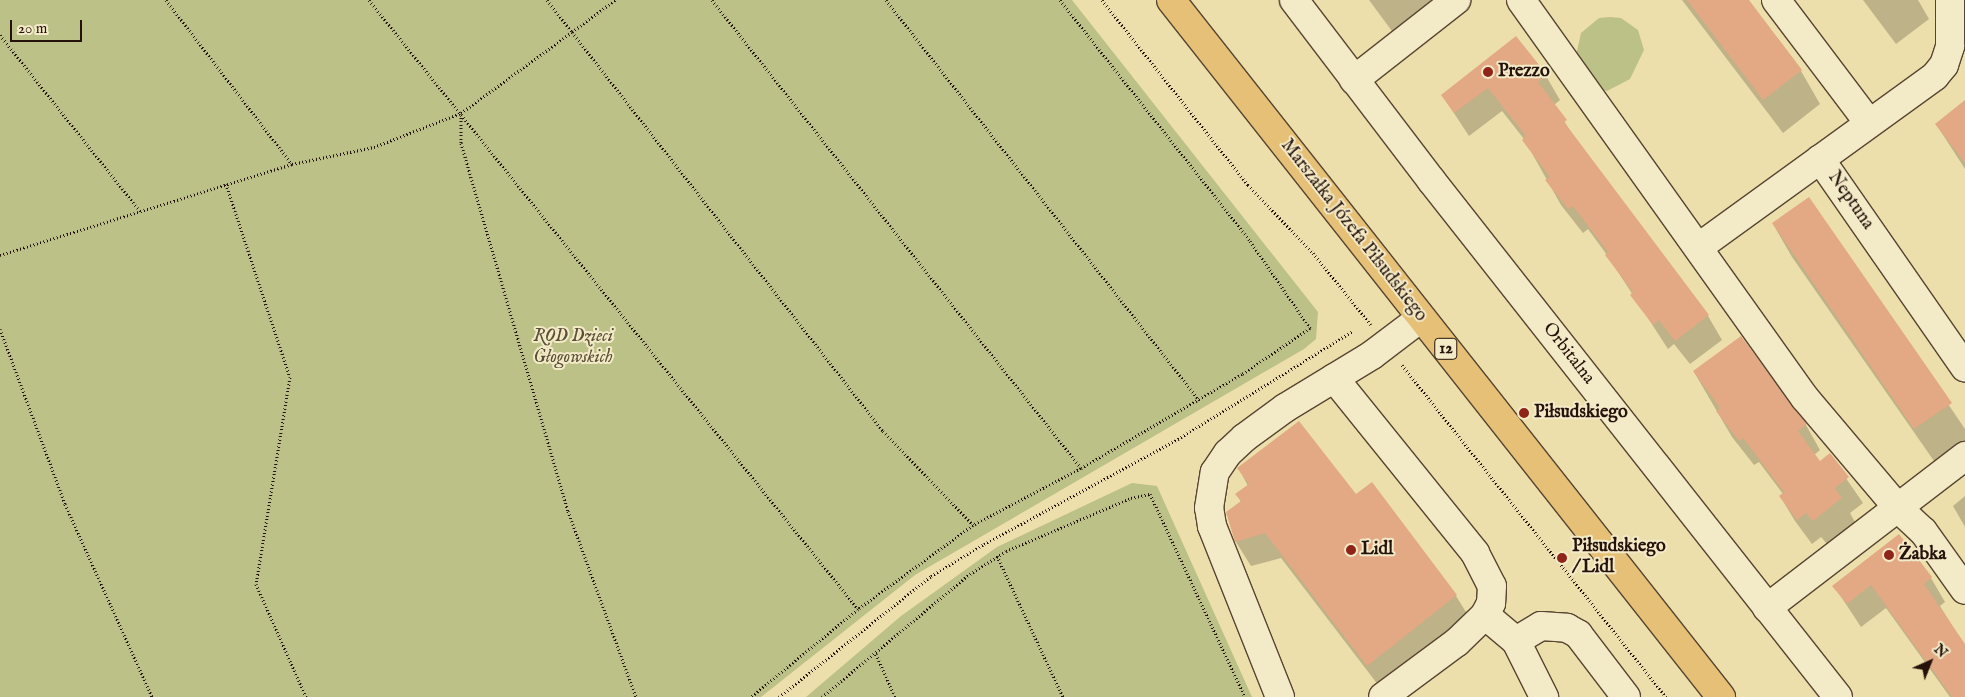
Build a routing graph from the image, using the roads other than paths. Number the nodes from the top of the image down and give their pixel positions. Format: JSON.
{"nodes":[{"id":1,"x":1171,"y":0,"type":"edge"},
{"id":2,"x":1294,"y":0,"type":"edge"},
{"id":3,"x":1456,"y":0,"type":"edge"},
{"id":4,"x":1521,"y":0,"type":"edge"},
{"id":5,"x":1776,"y":0,"type":"edge"},
{"id":6,"x":1950,"y":0,"type":"edge"},
{"id":7,"x":1354,"y":80,"type":"junction"},
{"id":8,"x":1870,"y":123,"type":"junction"},
{"id":9,"x":1820,"y":159,"type":"junction"},
{"id":10,"x":1699,"y":247,"type":"junction"},
{"id":11,"x":1421,"y":318,"type":"junction"},
{"id":12,"x":1965,"y":368,"type":"edge"},
{"id":13,"x":1334,"y":378,"type":"junction"},
{"id":14,"x":1965,"y":456,"type":"edge"},
{"id":15,"x":1898,"y":508,"type":"junction"},
{"id":16,"x":1965,"y":590,"type":"edge"},
{"id":17,"x":1767,"y":608,"type":"junction"},
{"id":18,"x":1485,"y":615,"type":"junction"},
{"id":19,"x":1516,"y":641,"type":"junction"},
{"id":20,"x":1280,"y":697,"type":"edge"},
{"id":21,"x":1383,"y":697,"type":"edge"},
{"id":22,"x":1544,"y":697,"type":"edge"},
{"id":23,"x":1626,"y":697,"type":"edge"},
{"id":24,"x":1722,"y":697,"type":"edge"},
{"id":25,"x":1838,"y":697,"type":"edge"}],
"edges":[{"from":1,"to":11,"type":"main road","name":"Marszałka Józefa Piłsudskiego","number":"12"},
{"from":2,"to":7,"type":"street","name":"Orbitalna"},
{"from":3,"to":7,"type":"street"},
{"from":4,"to":10,"type":"street"},
{"from":5,"to":8,"type":"street"},
{"from":6,"to":8,"type":"street"},
{"from":7,"to":17,"type":"street","name":"Orbitalna"},
{"from":8,"to":9,"type":"street"},
{"from":9,"to":10,"type":"street","name":"Neptuna"},
{"from":9,"to":12,"type":"street","name":"Neptuna"},
{"from":10,"to":15,"type":"street"},
{"from":11,"to":13,"type":"street"},
{"from":11,"to":24,"type":"main road","name":"Marszałka Józefa Piłsudskiego","number":"12"},
{"from":13,"to":18,"type":"street"},
{"from":13,"to":20,"type":"street"},
{"from":14,"to":15,"type":"street"},
{"from":15,"to":16,"type":"street"},
{"from":15,"to":17,"type":"street"},
{"from":17,"to":25,"type":"street","name":"Orbitalna"},
{"from":18,"to":19,"type":"street"},
{"from":18,"to":21,"type":"street"},
{"from":19,"to":22,"type":"street"},
{"from":19,"to":23,"type":"street"}]}
